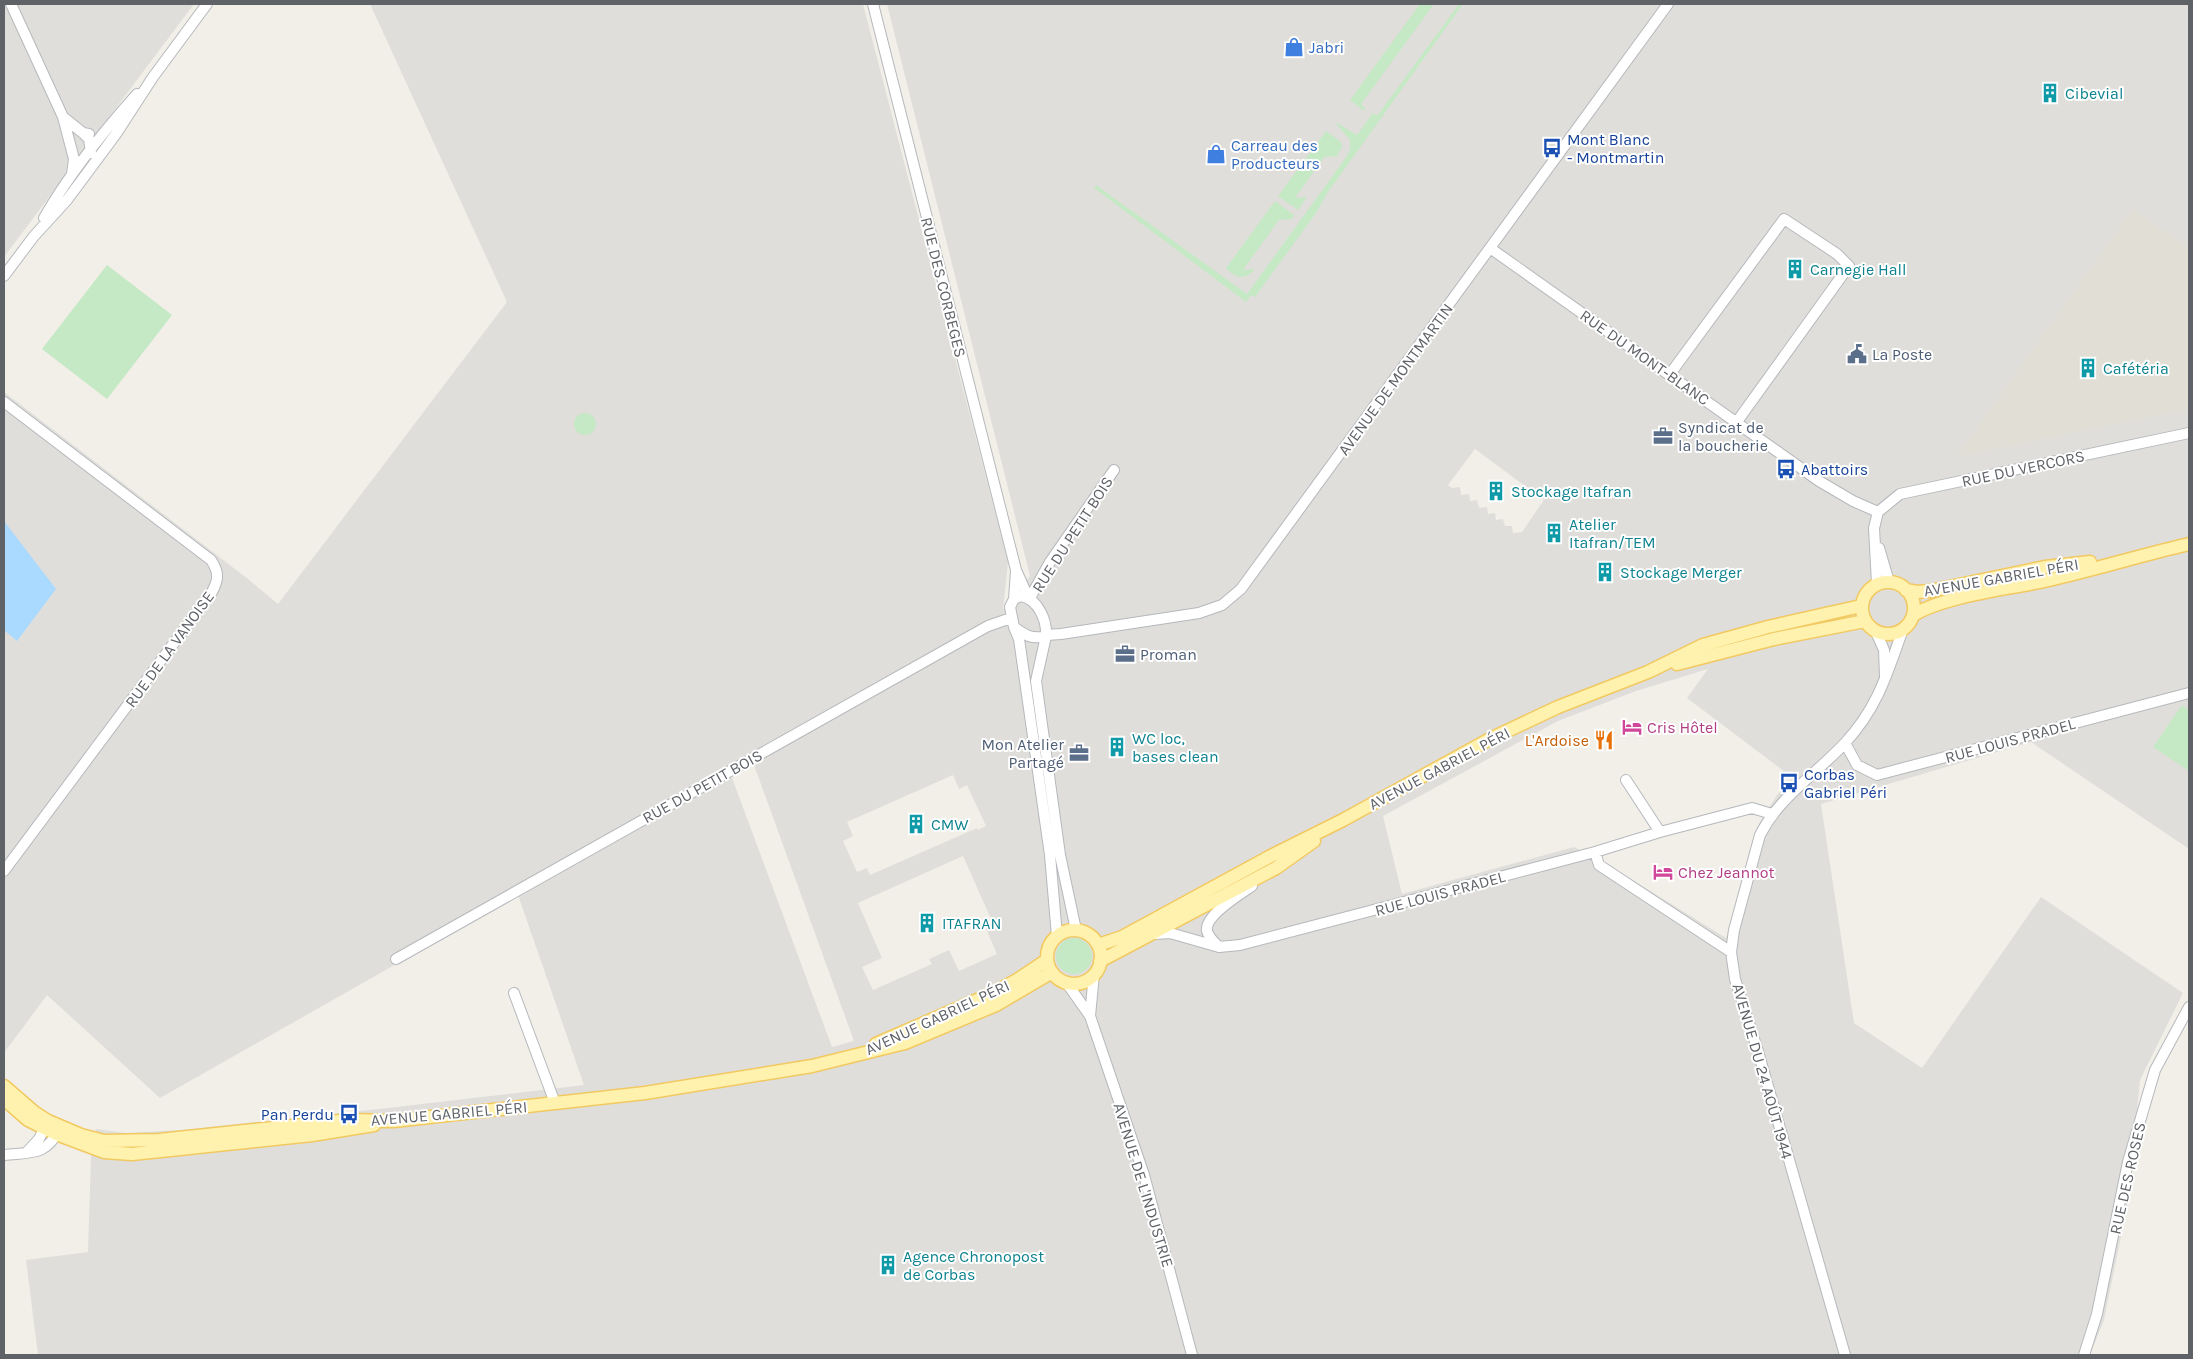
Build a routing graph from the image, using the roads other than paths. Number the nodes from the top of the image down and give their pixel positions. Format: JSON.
{"nodes":[{"id":1,"x":11,"y":4,"type":"edge"},
{"id":2,"x":207,"y":4,"type":"edge"},
{"id":3,"x":873,"y":4,"type":"edge"},
{"id":4,"x":1668,"y":4,"type":"edge"},
{"id":5,"x":153,"y":77,"type":"junction"},
{"id":6,"x":63,"y":117,"type":"junction"},
{"id":7,"x":83,"y":133,"type":"junction"},
{"id":8,"x":104,"y":134,"type":"junction"},
{"id":9,"x":116,"y":134,"type":"junction"},
{"id":10,"x":71,"y":142,"type":"junction"},
{"id":11,"x":91,"y":151,"type":"junction"},
{"id":12,"x":72,"y":175,"type":"junction"},
{"id":13,"x":66,"y":200,"type":"junction"},
{"id":14,"x":34,"y":236,"type":"junction"},
{"id":15,"x":1490,"y":248,"type":"junction"},
{"id":16,"x":4,"y":276,"type":"edge"},
{"id":17,"x":1670,"y":374,"type":"junction"},
{"id":18,"x":4,"y":402,"type":"edge"},
{"id":19,"x":1736,"y":423,"type":"junction"},
{"id":20,"x":2189,"y":433,"type":"edge"},
{"id":21,"x":1114,"y":470,"type":"dead end"},
{"id":22,"x":1878,"y":512,"type":"junction"},
{"id":23,"x":2189,"y":544,"type":"edge"},
{"id":24,"x":2125,"y":558,"type":"junction"},
{"id":25,"x":1016,"y":570,"type":"junction"},
{"id":26,"x":1883,"y":583,"type":"junction"},
{"id":27,"x":1906,"y":590,"type":"junction"},
{"id":28,"x":1029,"y":598,"type":"junction"},
{"id":29,"x":1014,"y":599,"type":"junction"},
{"id":30,"x":1861,"y":606,"type":"junction"},
{"id":31,"x":1913,"y":615,"type":"junction"},
{"id":32,"x":1864,"y":621,"type":"junction"},
{"id":33,"x":1012,"y":622,"type":"junction"},
{"id":34,"x":1903,"y":630,"type":"junction"},
{"id":35,"x":1876,"y":632,"type":"junction"},
{"id":36,"x":1046,"y":635,"type":"junction"},
{"id":37,"x":1648,"y":672,"type":"junction"},
{"id":38,"x":1885,"y":678,"type":"junction"},
{"id":39,"x":2189,"y":694,"type":"edge"},
{"id":40,"x":1845,"y":743,"type":"junction"},
{"id":41,"x":1626,"y":780,"type":"dead end"},
{"id":42,"x":1772,"y":814,"type":"junction"},
{"id":43,"x":1343,"y":820,"type":"junction"},
{"id":44,"x":1660,"y":832,"type":"junction"},
{"id":45,"x":1595,"y":852,"type":"junction"},
{"id":46,"x":1276,"y":868,"type":"junction"},
{"id":47,"x":4,"y":871,"type":"edge"},
{"id":48,"x":1076,"y":930,"type":"junction"},
{"id":49,"x":1151,"y":934,"type":"junction"},
{"id":50,"x":1057,"y":936,"type":"junction"},
{"id":51,"x":1098,"y":945,"type":"junction"},
{"id":52,"x":1218,"y":947,"type":"junction"},
{"id":53,"x":1731,"y":952,"type":"junction"},
{"id":54,"x":396,"y":959,"type":"dead end"},
{"id":55,"x":1047,"y":960,"type":"junction"},
{"id":56,"x":1100,"y":961,"type":"junction"},
{"id":57,"x":1052,"y":972,"type":"junction"},
{"id":58,"x":1094,"y":974,"type":"junction"},
{"id":59,"x":1066,"y":982,"type":"junction"},
{"id":60,"x":514,"y":993,"type":"dead end"},
{"id":61,"x":2189,"y":1007,"type":"edge"},
{"id":62,"x":1090,"y":1016,"type":"junction"},
{"id":63,"x":851,"y":1057,"type":"junction"},
{"id":64,"x":4,"y":1086,"type":"edge"},
{"id":65,"x":4,"y":1099,"type":"edge"},
{"id":66,"x":555,"y":1103,"type":"junction"},
{"id":67,"x":46,"y":1125,"type":"junction"},
{"id":68,"x":58,"y":1130,"type":"junction"},
{"id":69,"x":26,"y":1152,"type":"junction"},
{"id":70,"x":4,"y":1154,"type":"edge"},
{"id":71,"x":1192,"y":1355,"type":"edge"},
{"id":72,"x":1845,"y":1355,"type":"edge"},
{"id":73,"x":2084,"y":1355,"type":"edge"}],
"edges":[{"from":1,"to":6,"type":"street"},
{"from":2,"to":5,"type":"street"},
{"from":3,"to":25,"type":"street","name":"RUE DES CORBEGES"},
{"from":4,"to":15,"type":"street","name":"AVENUE DE MONTMARTIN"},
{"from":5,"to":8,"type":"street"},
{"from":5,"to":9,"type":"street"},
{"from":6,"to":7,"type":"street"},
{"from":6,"to":10,"type":"street"},
{"from":7,"to":8,"type":"street"},
{"from":7,"to":11,"type":"street"},
{"from":8,"to":11,"type":"street"},
{"from":9,"to":11,"type":"street"},
{"from":9,"to":13,"type":"street"},
{"from":10,"to":11,"type":"street"},
{"from":10,"to":12,"type":"street"},
{"from":11,"to":12,"type":"street"},
{"from":11,"to":13,"type":"street"},
{"from":12,"to":14,"type":"street"},
{"from":13,"to":14,"type":"street"},
{"from":14,"to":16,"type":"street"},
{"from":15,"to":17,"type":"street","name":"RUE DU MONT-BLANC"},
{"from":15,"to":36,"type":"street","name":"AVENUE DE MONTMARTIN"},
{"from":17,"to":19,"type":"street","name":"RUE DU MONT-BLANC"},
{"from":17,"to":19,"type":"street"},
{"from":18,"to":47,"type":"street","name":"RUE DE LA VANOISE"},
{"from":19,"to":22,"type":"street","name":"RUE DU MONT-BLANC"},
{"from":20,"to":22,"type":"street","name":"RUE DU VERCORS"},
{"from":21,"to":28,"type":"street","name":"RUE DU PETIT BOIS"},
{"from":22,"to":26,"type":"street"},
{"from":23,"to":24,"type":"main road","name":"AVENUE GABRIEL PÉRI"},
{"from":24,"to":27,"type":"main road","name":"AVENUE GABRIEL PÉRI"},
{"from":24,"to":31,"type":"main road","name":"AVENUE GABRIEL PÉRI"},
{"from":25,"to":28,"type":"street","name":"RUE DES CORBEGES"},
{"from":25,"to":29,"type":"street","name":"RUE DES CORBEGES"},
{"from":26,"to":27,"type":"main road"},
{"from":26,"to":30,"type":"main road"},
{"from":27,"to":31,"type":"main road"},
{"from":28,"to":29,"type":"street"},
{"from":28,"to":36,"type":"street","name":"RUE DES CORBEGES"},
{"from":29,"to":33,"type":"street","name":"RUE DES CORBEGES"},
{"from":30,"to":32,"type":"main road"},
{"from":30,"to":37,"type":"main road","name":"AVENUE GABRIEL PÉRI"},
{"from":31,"to":34,"type":"main road"},
{"from":32,"to":35,"type":"main road"},
{"from":32,"to":37,"type":"main road","name":"AVENUE GABRIEL PÉRI"},
{"from":33,"to":36,"type":"street","name":"AVENUE DE MONTMARTIN"},
{"from":33,"to":50,"type":"street"},
{"from":33,"to":54,"type":"street","name":"RUE DU PETIT BOIS"},
{"from":34,"to":35,"type":"main road"},
{"from":34,"to":38,"type":"street","name":"AVENUE DU 24 AOÛT 1944"},
{"from":35,"to":38,"type":"street"},
{"from":36,"to":48,"type":"street"},
{"from":37,"to":43,"type":"main road","name":"AVENUE GABRIEL PÉRI"},
{"from":38,"to":40,"type":"street","name":"AVENUE DU 24 AOÛT 1944"},
{"from":39,"to":40,"type":"street","name":"RUE LOUIS PRADEL"},
{"from":40,"to":42,"type":"street","name":"AVENUE DU 24 AOÛT 1944"},
{"from":41,"to":44,"type":"street"},
{"from":42,"to":44,"type":"street","name":"RUE LOUIS PRADEL"},
{"from":42,"to":53,"type":"street","name":"AVENUE DU 24 AOÛT 1944"},
{"from":43,"to":46,"type":"main road","name":"AVENUE GABRIEL PÉRI"},
{"from":43,"to":51,"type":"main road","name":"AVENUE GABRIEL PÉRI"},
{"from":44,"to":45,"type":"street","name":"RUE LOUIS PRADEL"},
{"from":45,"to":52,"type":"street","name":"RUE LOUIS PRADEL"},
{"from":45,"to":53,"type":"street"},
{"from":46,"to":49,"type":"main road","name":"AVENUE GABRIEL PÉRI"},
{"from":46,"to":52,"type":"street"},
{"from":48,"to":50,"type":"main road"},
{"from":48,"to":51,"type":"main road"},
{"from":49,"to":52,"type":"street","name":"RUE LOUIS PRADEL"},
{"from":49,"to":56,"type":"main road","name":"AVENUE GABRIEL PÉRI"},
{"from":50,"to":55,"type":"main road"},
{"from":51,"to":56,"type":"main road"},
{"from":53,"to":72,"type":"street","name":"AVENUE DU 24 AOÛT 1944"},
{"from":55,"to":57,"type":"main road"},
{"from":55,"to":63,"type":"main road","name":"AVENUE GABRIEL PÉRI"},
{"from":56,"to":58,"type":"main road"},
{"from":57,"to":59,"type":"main road"},
{"from":57,"to":63,"type":"main road","name":"AVENUE GABRIEL PÉRI"},
{"from":58,"to":59,"type":"main road"},
{"from":58,"to":62,"type":"street","name":"AVENUE DE L'INDUSTRIE"},
{"from":59,"to":62,"type":"street","name":"AVENUE DE L'INDUSTRIE"},
{"from":60,"to":66,"type":"street"},
{"from":61,"to":73,"type":"street","name":"RUE DES ROSES"},
{"from":62,"to":71,"type":"street","name":"AVENUE DE L'INDUSTRIE"},
{"from":63,"to":66,"type":"main road","name":"AVENUE GABRIEL PÉRI"},
{"from":64,"to":67,"type":"main road"},
{"from":65,"to":67,"type":"main road"},
{"from":66,"to":68,"type":"main road","name":"AVENUE GABRIEL PÉRI"},
{"from":67,"to":68,"type":"main road","name":"AVENUE GABRIEL PÉRI"},
{"from":67,"to":69,"type":"street"},
{"from":68,"to":69,"type":"street"},
{"from":69,"to":70,"type":"street"}]}
